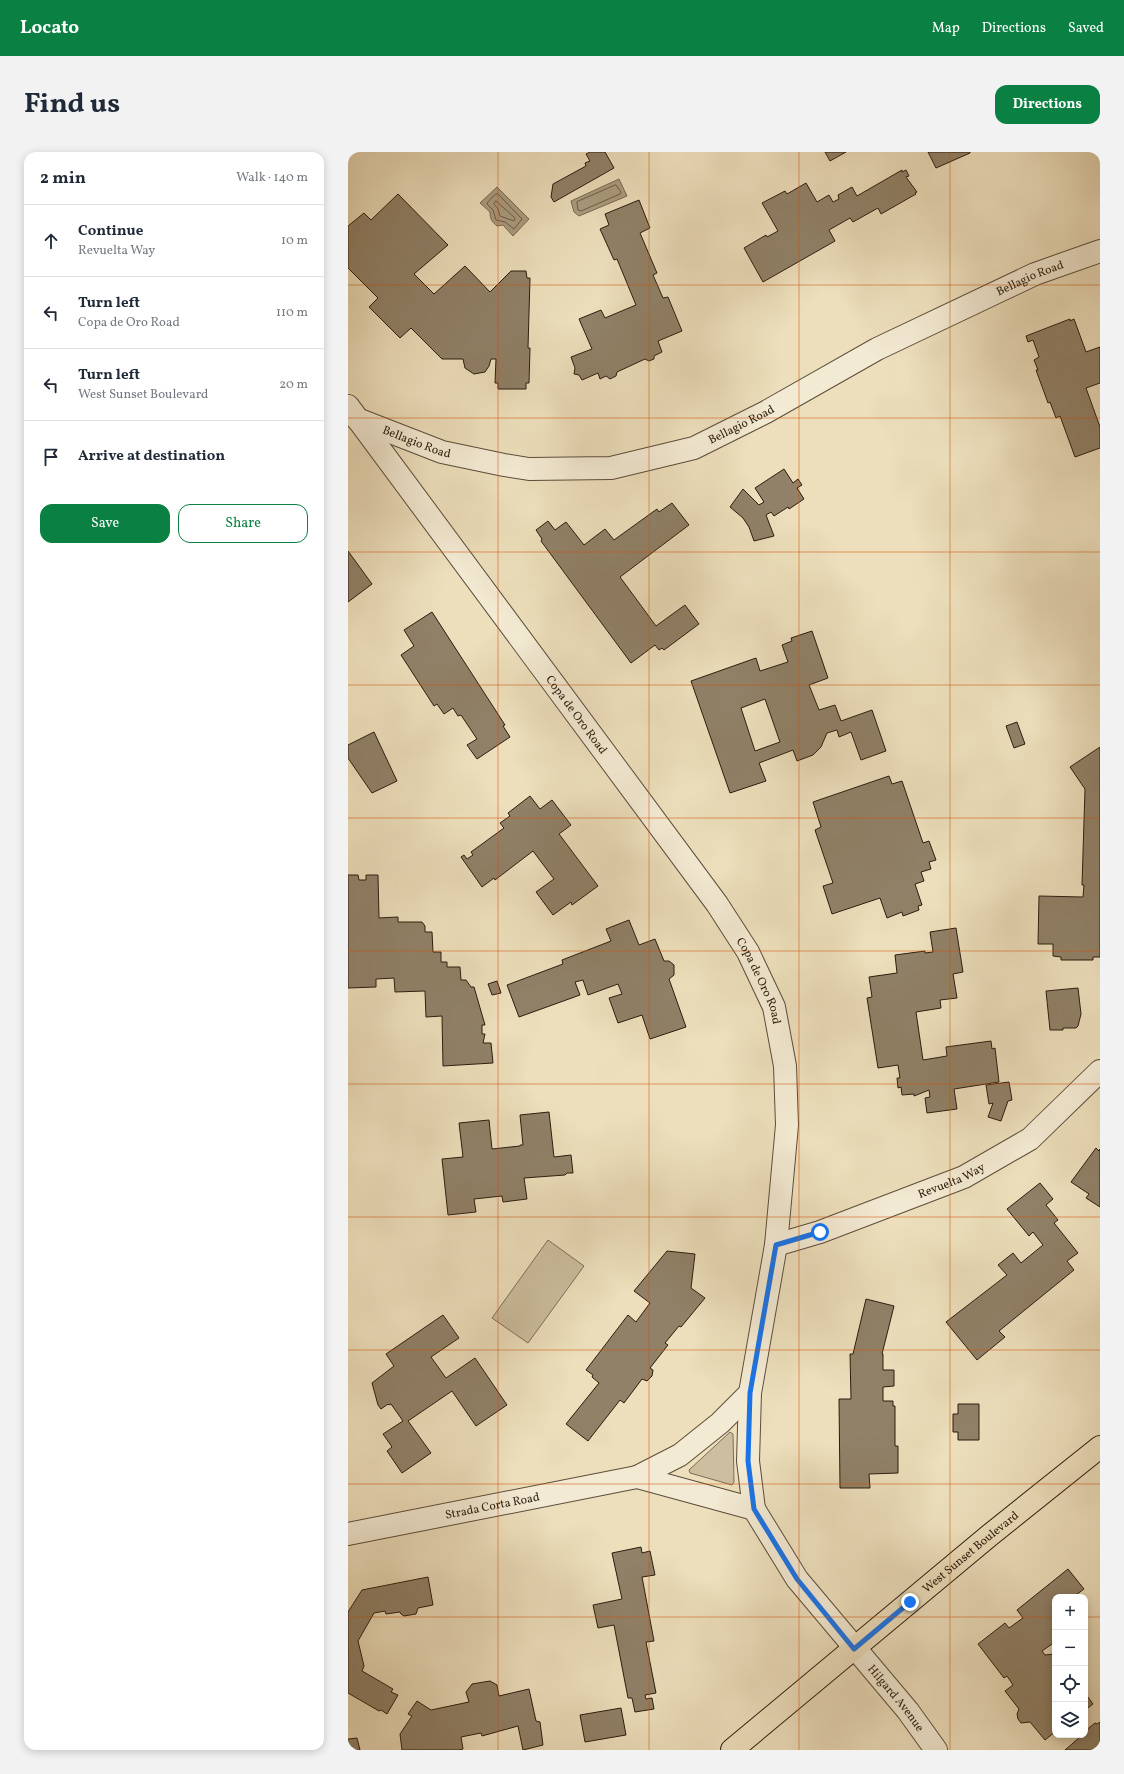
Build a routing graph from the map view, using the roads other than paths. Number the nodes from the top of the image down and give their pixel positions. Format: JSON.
{"nodes":[{"id":1,"x":1100,"y":251,"type":"edge"},
{"id":2,"x":353,"y":413,"type":"edge"},
{"id":3,"x":1100,"y":1071,"type":"edge"},
{"id":4,"x":776,"y":1245,"type":"junction"},
{"id":5,"x":750,"y":1393,"type":"junction"},
{"id":6,"x":1100,"y":1447,"type":"edge"},
{"id":7,"x":637,"y":1477,"type":"junction"},
{"id":8,"x":754,"y":1509,"type":"junction"},
{"id":9,"x":348,"y":1534,"type":"edge"},
{"id":10,"x":854,"y":1649,"type":"junction"},
{"id":11,"x":732,"y":1750,"type":"edge"},
{"id":12,"x":936,"y":1750,"type":"edge"}],
"edges":[{"from":1,"to":2,"type":"street","name":"Bellagio Road"},
{"from":2,"to":4,"type":"street","name":"Copa de Oro Road"},
{"from":3,"to":4,"type":"street","name":"Revuelta Way"},
{"from":4,"to":5,"type":"street","name":"Copa de Oro Road"},
{"from":5,"to":7,"type":"street","name":"Strada Corta Road"},
{"from":5,"to":8,"type":"street","name":"Copa de Oro Road"},
{"from":6,"to":10,"type":"main road","name":"West Sunset Boulevard"},
{"from":7,"to":8,"type":"street","name":"Strada Corta Road"},
{"from":7,"to":9,"type":"street","name":"Strada Corta Road"},
{"from":8,"to":10,"type":"street","name":"Copa de Oro Road"},
{"from":10,"to":11,"type":"main road","name":"West Sunset Boulevard"},
{"from":10,"to":12,"type":"street","name":"Hilgard Avenue"}]}
